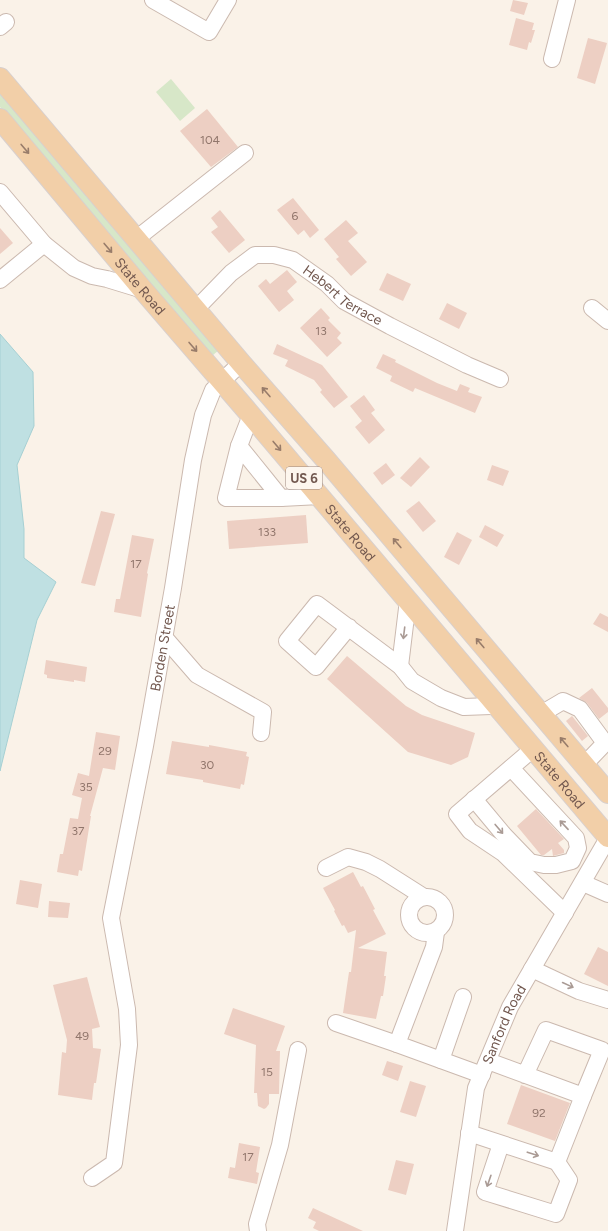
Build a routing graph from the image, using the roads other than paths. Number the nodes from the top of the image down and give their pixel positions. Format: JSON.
{"nodes":[{"id":1,"x":154,"y":0,"type":"edge"},
{"id":2,"x":228,"y":0,"type":"edge"},
{"id":3,"x":567,"y":0,"type":"edge"},
{"id":4,"x":552,"y":59,"type":"dead end"},
{"id":5,"x":0,"y":78,"type":"edge"},
{"id":6,"x":0,"y":119,"type":"edge"},
{"id":7,"x":245,"y":153,"type":"dead end"},
{"id":8,"x":0,"y":192,"type":"edge"},
{"id":9,"x":136,"y":239,"type":"junction"},
{"id":10,"x":44,"y":244,"type":"junction"},
{"id":11,"x":0,"y":280,"type":"edge"},
{"id":12,"x":143,"y":290,"type":"junction"},
{"id":13,"x":592,"y":308,"type":"dead end"},
{"id":14,"x":196,"y":309,"type":"junction"},
{"id":15,"x":608,"y":321,"type":"edge"},
{"id":16,"x":241,"y":363,"type":"junction"},
{"id":17,"x":500,"y":379,"type":"dead end"},
{"id":18,"x":222,"y":381,"type":"junction"},
{"id":19,"x":251,"y":415,"type":"junction"},
{"id":20,"x":239,"y":446,"type":"junction"},
{"id":21,"x":320,"y":496,"type":"junction"},
{"id":22,"x":281,"y":498,"type":"junction"},
{"id":23,"x":408,"y":600,"type":"junction"},
{"id":24,"x":349,"y":627,"type":"dead end"},
{"id":25,"x":164,"y":637,"type":"junction"},
{"id":26,"x":400,"y":666,"type":"junction"},
{"id":27,"x":497,"y":704,"type":"junction"},
{"id":28,"x":541,"y":714,"type":"junction"},
{"id":29,"x":261,"y":733,"type":"dead end"},
{"id":30,"x":607,"y":743,"type":"edge"},
{"id":31,"x":534,"y":748,"type":"junction"},
{"id":32,"x":584,"y":765,"type":"junction"},
{"id":33,"x":511,"y":768,"type":"junction"},
{"id":34,"x":608,"y":793,"type":"edge"},
{"id":35,"x":474,"y":799,"type":"junction"},
{"id":36,"x":608,"y":838,"type":"edge"},
{"id":37,"x":326,"y":868,"type":"dead end"},
{"id":38,"x":583,"y":883,"type":"junction"},
{"id":39,"x":608,"y":894,"type":"edge"},
{"id":40,"x":424,"y":897,"type":"junction"},
{"id":41,"x":565,"y":913,"type":"junction"},
{"id":42,"x":436,"y":932,"type":"junction"},
{"id":43,"x":532,"y":969,"type":"junction"},
{"id":44,"x":463,"y":997,"type":"dead end"},
{"id":45,"x":608,"y":1000,"type":"edge"},
{"id":46,"x":336,"y":1023,"type":"dead end"},
{"id":47,"x":397,"y":1044,"type":"junction"},
{"id":48,"x":298,"y":1050,"type":"dead end"},
{"id":49,"x":441,"y":1060,"type":"junction"},
{"id":50,"x":485,"y":1068,"type":"junction"},
{"id":51,"x":525,"y":1075,"type":"junction"},
{"id":52,"x":583,"y":1096,"type":"junction"},
{"id":53,"x":469,"y":1133,"type":"junction"},
{"id":54,"x":501,"y":1144,"type":"junction"},
{"id":55,"x":557,"y":1162,"type":"junction"},
{"id":56,"x":92,"y":1178,"type":"dead end"},
{"id":57,"x":258,"y":1231,"type":"edge"},
{"id":58,"x":455,"y":1231,"type":"edge"}],
"edges":[{"from":1,"to":2,"type":"street"},
{"from":3,"to":4,"type":"street"},
{"from":5,"to":9,"type":"main road","name":"State Road","number":"US 6"},
{"from":6,"to":12,"type":"main road","name":"State Road","number":"US 6","one_way":true},
{"from":7,"to":9,"type":"street"},
{"from":8,"to":10,"type":"street"},
{"from":9,"to":14,"type":"main road","name":"State Road","number":"US 6"},
{"from":10,"to":11,"type":"street"},
{"from":10,"to":12,"type":"street"},
{"from":12,"to":18,"type":"main road","name":"State Road","number":"US 6","one_way":true},
{"from":13,"to":15,"type":"street"},
{"from":14,"to":16,"type":"main road","name":"State Road","number":"US 6"},
{"from":14,"to":17,"type":"street","name":"Hebert Terrace"},
{"from":16,"to":18,"type":"street","name":"Borden Street"},
{"from":28,"to":16,"type":"main road","name":"State Road","number":"US 6","one_way":true},
{"from":18,"to":19,"type":"main road","name":"State Road","number":"US 6"},
{"from":18,"to":25,"type":"street","name":"Borden Street"},
{"from":19,"to":20,"type":"street"},
{"from":19,"to":21,"type":"main road","name":"State Road","number":"US 6","one_way":true},
{"from":20,"to":22,"type":"street"},
{"from":20,"to":22,"type":"street"},
{"from":21,"to":22,"type":"street"},
{"from":21,"to":23,"type":"main road","name":"State Road","number":"US 6"},
{"from":23,"to":26,"type":"street","one_way":true},
{"from":23,"to":27,"type":"main road","name":"State Road","number":"US 6"},
{"from":24,"to":26,"type":"street"},
{"from":25,"to":29,"type":"street"},
{"from":25,"to":56,"type":"street","name":"Borden Street"},
{"from":26,"to":27,"type":"street"},
{"from":27,"to":31,"type":"main road","name":"State Road","number":"US 6"},
{"from":28,"to":30,"type":"street"},
{"from":32,"to":28,"type":"main road","name":"State Road","number":"US 6","one_way":true},
{"from":30,"to":32,"type":"street"},
{"from":31,"to":33,"type":"street"},
{"from":31,"to":36,"type":"main road","name":"State Road","number":"US 6"},
{"from":32,"to":34,"type":"main road","name":"State Road","number":"US 6"},
{"from":33,"to":35,"type":"street"},
{"from":35,"to":33,"type":"street","one_way":true},
{"from":35,"to":41,"type":"street"},
{"from":36,"to":38,"type":"street","name":"Sanford Road"},
{"from":37,"to":40,"type":"street"},
{"from":38,"to":39,"type":"street"},
{"from":38,"to":41,"type":"street","name":"Sanford Road"},
{"from":40,"to":42,"type":"street"},
{"from":40,"to":42,"type":"street"},
{"from":41,"to":43,"type":"street","name":"Sanford Road"},
{"from":42,"to":47,"type":"street"},
{"from":43,"to":45,"type":"street","one_way":true},
{"from":43,"to":50,"type":"street","name":"Sanford Road"},
{"from":44,"to":49,"type":"street"},
{"from":46,"to":47,"type":"street"},
{"from":47,"to":49,"type":"street"},
{"from":48,"to":57,"type":"street"},
{"from":49,"to":50,"type":"street"},
{"from":50,"to":51,"type":"street"},
{"from":50,"to":53,"type":"street","name":"Sanford Road"},
{"from":51,"to":52,"type":"street"},
{"from":51,"to":52,"type":"street"},
{"from":52,"to":55,"type":"street"},
{"from":53,"to":54,"type":"street"},
{"from":53,"to":58,"type":"street","name":"Sanford Road"},
{"from":54,"to":55,"type":"street","one_way":true},
{"from":54,"to":55,"type":"street","one_way":true}]}
